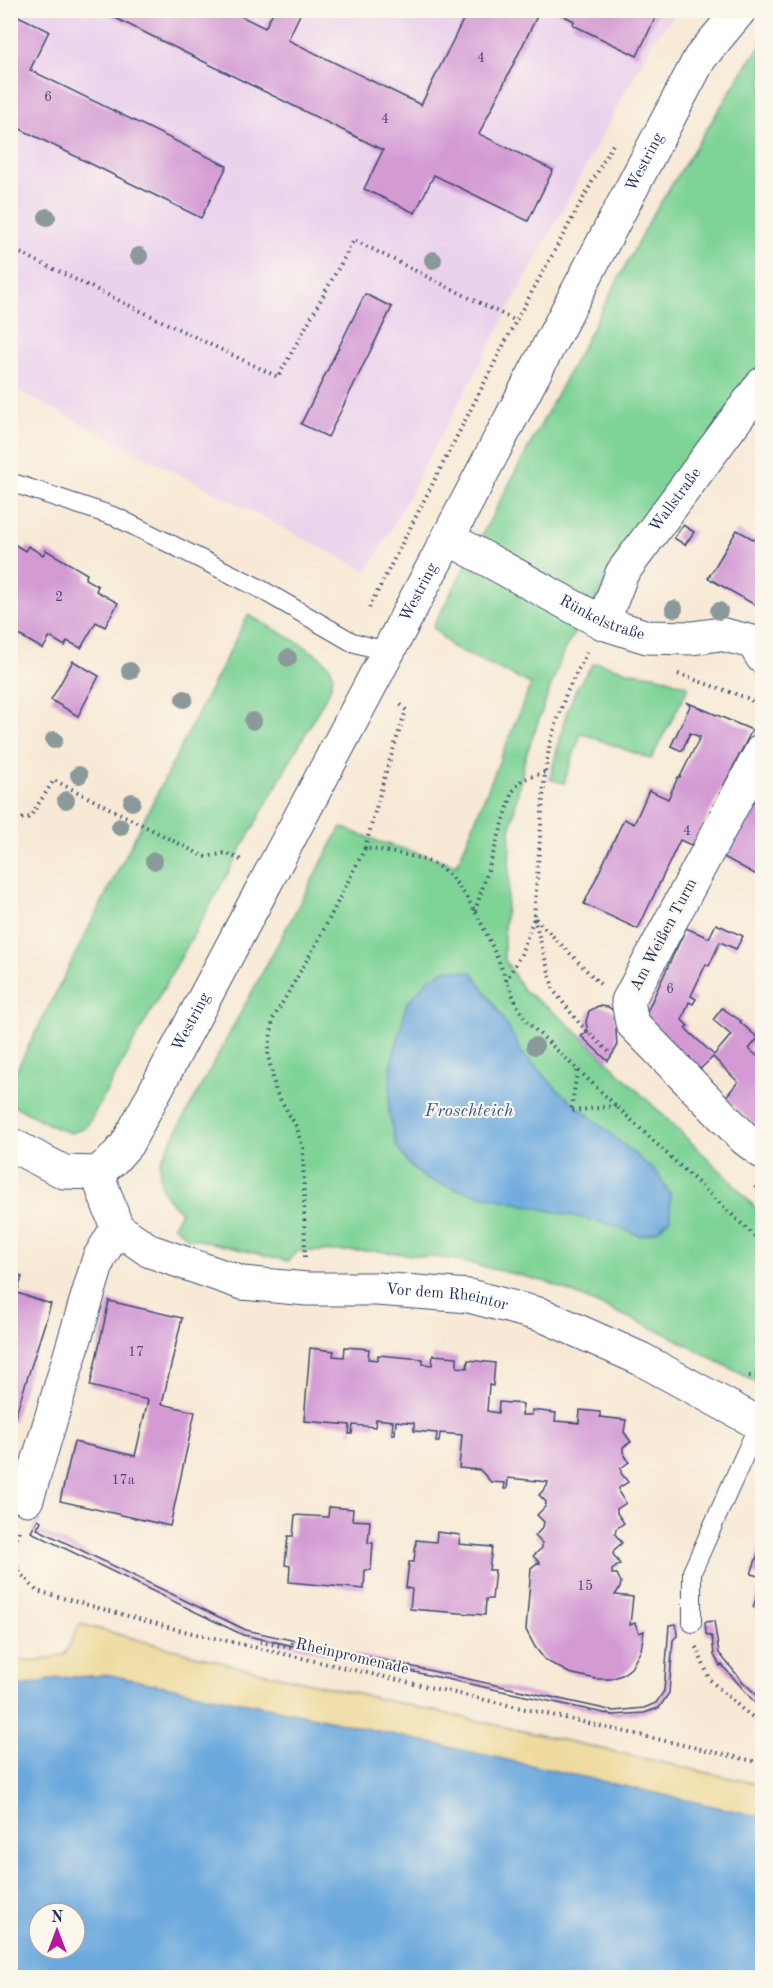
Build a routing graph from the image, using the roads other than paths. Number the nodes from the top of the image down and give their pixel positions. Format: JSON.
{"nodes":[{"id":1,"x":740,"y":10,"type":"edge"},
{"id":2,"x":762,"y":384,"type":"edge"},
{"id":3,"x":10,"y":482,"type":"edge"},
{"id":4,"x":448,"y":538,"type":"junction"},
{"id":5,"x":603,"y":623,"type":"junction"},
{"id":6,"x":762,"y":657,"type":"edge"},
{"id":7,"x":381,"y":665,"type":"junction"},
{"id":8,"x":762,"y":750,"type":"edge"},
{"id":9,"x":10,"y":1144,"type":"edge"},
{"id":10,"x":762,"y":1152,"type":"edge"},
{"id":11,"x":97,"y":1173,"type":"junction"},
{"id":12,"x":117,"y":1228,"type":"junction"},
{"id":13,"x":761,"y":1424,"type":"edge"},
{"id":14,"x":27,"y":1499,"type":"road end"},
{"id":15,"x":692,"y":1623,"type":"road end"}],
"edges":[{"from":1,"to":4,"type":"street","name":"Westring"},
{"from":2,"to":5,"type":"street","name":"Wallstraße"},
{"from":3,"to":7,"type":"lane"},
{"from":4,"to":5,"type":"street","name":"Rünkelstraße"},
{"from":4,"to":7,"type":"street","name":"Westring"},
{"from":5,"to":6,"type":"street","name":"Rünkelstraße"},
{"from":7,"to":11,"type":"street","name":"Westring"},
{"from":8,"to":10,"type":"street","name":"Am Weißen Turm"},
{"from":9,"to":11,"type":"street"},
{"from":11,"to":12,"type":"street"},
{"from":12,"to":13,"type":"street","name":"Vor dem Rheintor"},
{"from":12,"to":14,"type":"street"},
{"from":13,"to":15,"type":"lane"}]}
